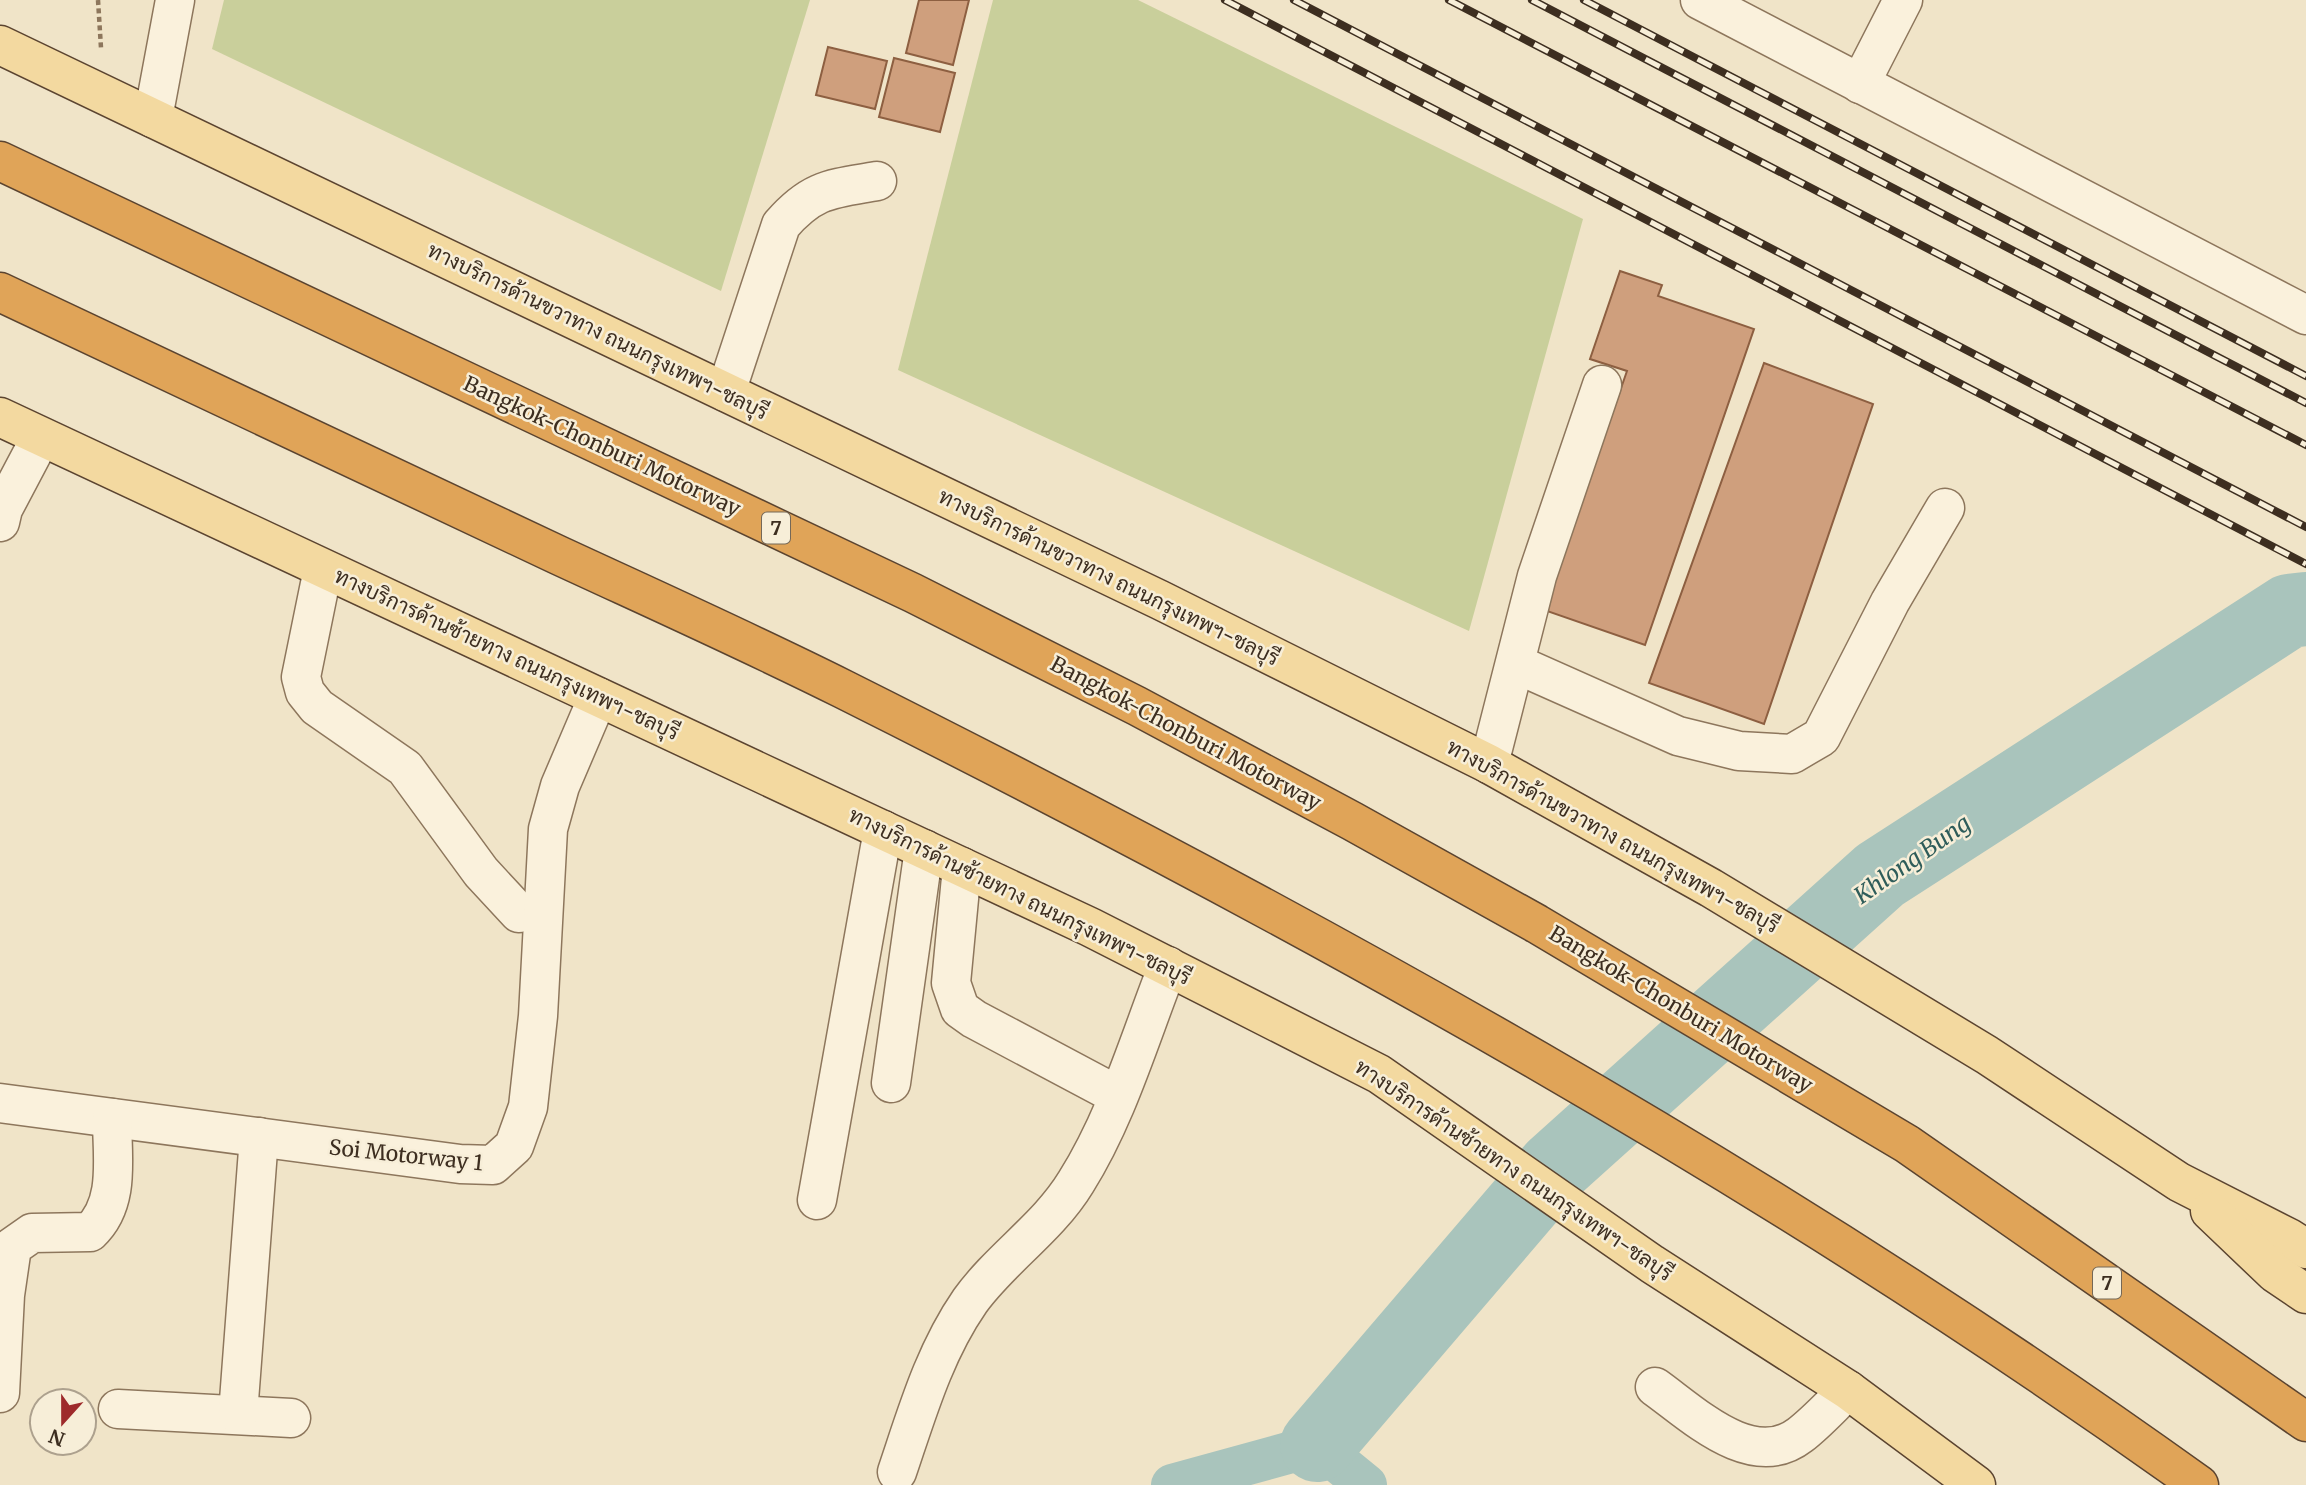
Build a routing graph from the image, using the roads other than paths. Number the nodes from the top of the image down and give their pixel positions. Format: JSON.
{"nodes":[{"id":1,"x":175,"y":0,"type":"edge"},
{"id":2,"x":1700,"y":0,"type":"edge"},
{"id":3,"x":1903,"y":0,"type":"edge"},
{"id":4,"x":0,"y":45,"type":"edge"},
{"id":5,"x":1860,"y":84,"type":"junction"},
{"id":6,"x":153,"y":118,"type":"junction"},
{"id":7,"x":0,"y":162,"type":"edge"},
{"id":8,"x":877,"y":181,"type":"dead end"},
{"id":9,"x":0,"y":292,"type":"edge"},
{"id":10,"x":2306,"y":315,"type":"edge"},
{"id":11,"x":1602,"y":385,"type":"dead end"},
{"id":12,"x":726,"y":392,"type":"junction"},
{"id":13,"x":0,"y":417,"type":"edge"},
{"id":14,"x":41,"y":437,"type":"junction"},
{"id":15,"x":1945,"y":508,"type":"dead end"},
{"id":16,"x":0,"y":522,"type":"edge"},
{"id":17,"x":323,"y":569,"type":"junction"},
{"id":18,"x":1516,"y":664,"type":"junction"},
{"id":19,"x":598,"y":697,"type":"junction"},
{"id":20,"x":1489,"y":764,"type":"junction"},
{"id":21,"x":883,"y":830,"type":"junction"},
{"id":22,"x":924,"y":849,"type":"junction"},
{"id":23,"x":962,"y":867,"type":"junction"},
{"id":24,"x":519,"y":913,"type":"dead end"},
{"id":25,"x":1168,"y":967,"type":"junction"},
{"id":26,"x":891,"y":1083,"type":"dead end"},
{"id":27,"x":1117,"y":1095,"type":"junction"},
{"id":28,"x":0,"y":1102,"type":"edge"},
{"id":29,"x":112,"y":1118,"type":"junction"},
{"id":30,"x":259,"y":1138,"type":"junction"},
{"id":31,"x":2179,"y":1182,"type":"junction"},
{"id":32,"x":817,"y":1200,"type":"dead end"},
{"id":33,"x":2306,"y":1249,"type":"edge"},
{"id":34,"x":2306,"y":1294,"type":"edge"},
{"id":35,"x":1655,"y":1387,"type":"dead end"},
{"id":36,"x":1848,"y":1390,"type":"junction"},
{"id":37,"x":0,"y":1393,"type":"edge"},
{"id":38,"x":118,"y":1409,"type":"dead end"},
{"id":39,"x":239,"y":1413,"type":"junction"},
{"id":40,"x":291,"y":1418,"type":"dead end"},
{"id":41,"x":2306,"y":1422,"type":"edge"},
{"id":42,"x":897,"y":1472,"type":"dead end"},
{"id":43,"x":1976,"y":1485,"type":"edge"},
{"id":44,"x":2199,"y":1485,"type":"edge"}],
"edges":[{"from":1,"to":6,"type":"street"},
{"from":2,"to":5,"type":"street"},
{"from":3,"to":5,"type":"street"},
{"from":4,"to":6,"type":"main road","name":"ทางบริการด้านขวาทาง ถนนกรุงเทพฯ-ชลบุรี"},
{"from":5,"to":10,"type":"street"},
{"from":6,"to":12,"type":"main road","name":"ทางบริการด้านขวาทาง ถนนกรุงเทพฯ-ชลบุรี"},
{"from":7,"to":41,"type":"highway","name":"Bangkok-Chonburi Motorway","number":"7"},
{"from":8,"to":12,"type":"street"},
{"from":9,"to":44,"type":"highway"},
{"from":11,"to":18,"type":"street"},
{"from":12,"to":20,"type":"main road","name":"ทางบริการด้านขวาทาง ถนนกรุงเทพฯ-ชลบุรี"},
{"from":13,"to":14,"type":"main road","name":"ทางบริการด้านซ้ายทาง ถนนกรุงเทพฯ-ชลบุรี"},
{"from":14,"to":16,"type":"street"},
{"from":14,"to":17,"type":"main road","name":"ทางบริการด้านซ้ายทาง ถนนกรุงเทพฯ-ชลบุรี"},
{"from":15,"to":18,"type":"street"},
{"from":17,"to":19,"type":"main road","name":"ทางบริการด้านซ้ายทาง ถนนกรุงเทพฯ-ชลบุรี"},
{"from":17,"to":24,"type":"street"},
{"from":18,"to":20,"type":"street"},
{"from":19,"to":21,"type":"main road","name":"ทางบริการด้านซ้ายทาง ถนนกรุงเทพฯ-ชลบุรี"},
{"from":19,"to":30,"type":"street","name":"Soi Motorway 1"},
{"from":20,"to":31,"type":"main road","name":"ทางบริการด้านขวาทาง ถนนกรุงเทพฯ-ชลบุรี"},
{"from":21,"to":22,"type":"main road","name":"ทางบริการด้านซ้ายทาง ถนนกรุงเทพฯ-ชลบุรี"},
{"from":21,"to":32,"type":"street"},
{"from":22,"to":23,"type":"main road","name":"ทางบริการด้านซ้ายทาง ถนนกรุงเทพฯ-ชลบุรี"},
{"from":22,"to":26,"type":"street"},
{"from":23,"to":25,"type":"main road","name":"ทางบริการด้านซ้ายทาง ถนนกรุงเทพฯ-ชลบุรี"},
{"from":23,"to":27,"type":"street"},
{"from":25,"to":27,"type":"street"},
{"from":25,"to":36,"type":"main road","name":"ทางบริการด้านซ้ายทาง ถนนกรุงเทพฯ-ชลบุรี"},
{"from":27,"to":42,"type":"street"},
{"from":28,"to":29,"type":"street","name":"Soi Motorway 1"},
{"from":29,"to":30,"type":"street","name":"Soi Motorway 1"},
{"from":29,"to":37,"type":"street"},
{"from":30,"to":39,"type":"street"},
{"from":31,"to":33,"type":"main road","name":"ทางบริการด้านขวาทาง ถนนกรุงเทพฯ-ชลบุรี"},
{"from":31,"to":34,"type":"main road","name":"ทางบริการด้านขวาทาง ถนนกรุงเทพฯ-ชลบุรี"},
{"from":35,"to":36,"type":"street"},
{"from":36,"to":43,"type":"main road","name":"ทางบริการด้านซ้ายทาง ถนนกรุงเทพฯ-ชลบุรี"},
{"from":38,"to":39,"type":"street"},
{"from":39,"to":40,"type":"street"}]}
